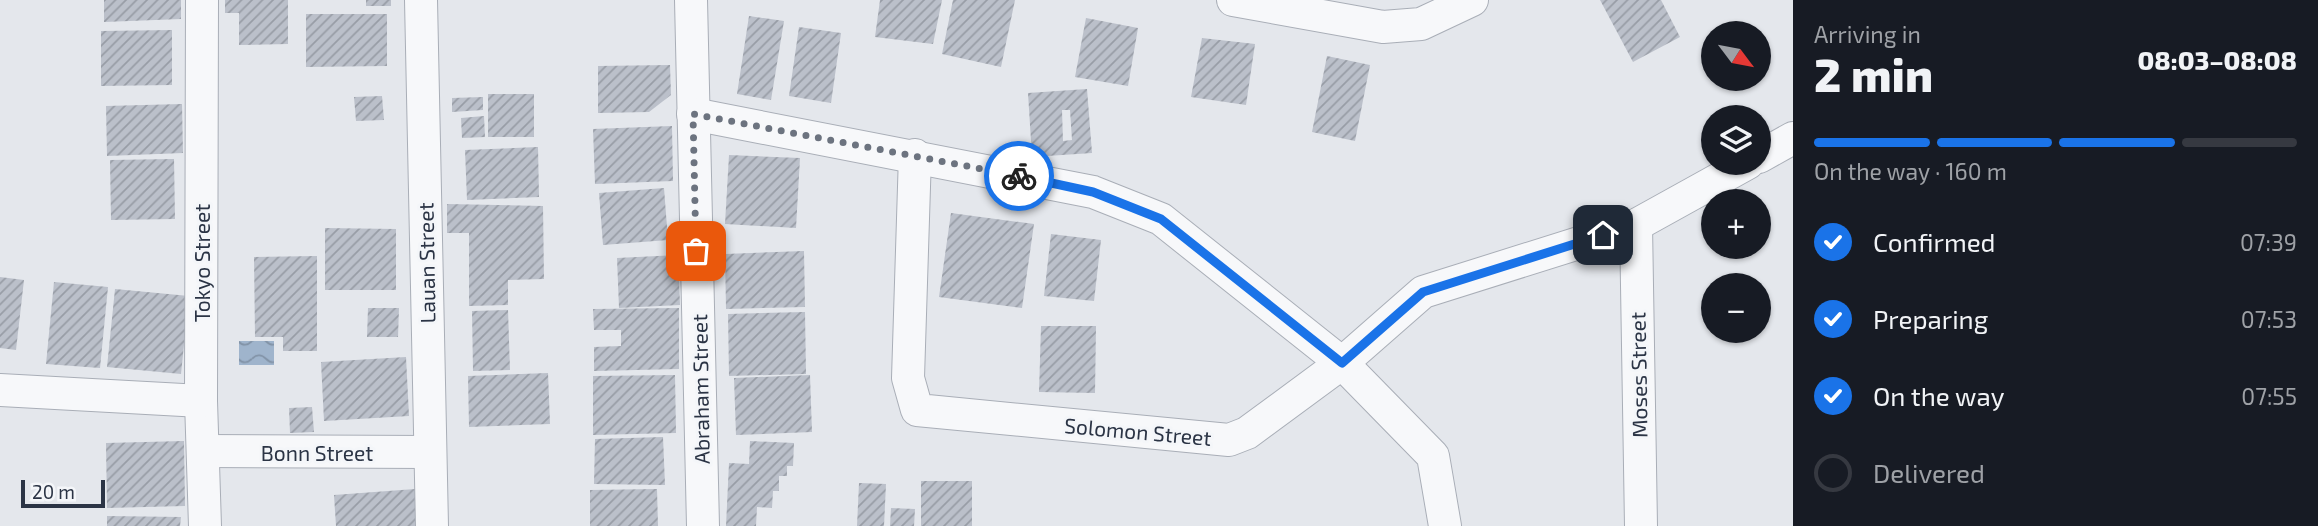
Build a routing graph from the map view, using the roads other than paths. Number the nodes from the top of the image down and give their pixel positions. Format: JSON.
{"nodes":[{"id":1,"x":202,"y":0,"type":"edge"},
{"id":2,"x":421,"y":0,"type":"edge"},
{"id":3,"x":691,"y":0,"type":"edge"},
{"id":4,"x":1472,"y":0,"type":"edge"},
{"id":5,"x":1250,"y":2,"type":"edge"},
{"id":6,"x":693,"y":114,"type":"junction"},
{"id":7,"x":1793,"y":138,"type":"edge"},
{"id":8,"x":1771,"y":150,"type":"edge"},
{"id":9,"x":915,"y":155,"type":"junction"},
{"id":10,"x":1726,"y":175,"type":"edge"},
{"id":11,"x":1636,"y":225,"type":"junction"},
{"id":12,"x":1342,"y":363,"type":"junction"},
{"id":13,"x":0,"y":390,"type":"edge"},
{"id":14,"x":201,"y":401,"type":"junction"},
{"id":15,"x":204,"y":451,"type":"junction"},
{"id":16,"x":429,"y":452,"type":"junction"},
{"id":17,"x":205,"y":526,"type":"edge"},
{"id":18,"x":432,"y":526,"type":"edge"},
{"id":19,"x":703,"y":526,"type":"edge"},
{"id":20,"x":1445,"y":526,"type":"edge"},
{"id":21,"x":1641,"y":526,"type":"edge"}],
"edges":[{"from":1,"to":14,"type":"street","name":"Tokyo Street"},
{"from":2,"to":16,"type":"street","name":"Lauan Street"},
{"from":3,"to":6,"type":"street","name":"Abraham Street"},
{"from":4,"to":5,"type":"street"},
{"from":6,"to":9,"type":"street"},
{"from":6,"to":19,"type":"street","name":"Abraham Street"},
{"from":7,"to":8,"type":"street"},
{"from":9,"to":12,"type":"street"},
{"from":9,"to":12,"type":"street","name":"Solomon Street"},
{"from":10,"to":11,"type":"street","name":"Solomon Street"},
{"from":11,"to":12,"type":"street","name":"Solomon Street"},
{"from":11,"to":21,"type":"street","name":"Moses Street"},
{"from":12,"to":20,"type":"street"},
{"from":13,"to":14,"type":"street"},
{"from":14,"to":15,"type":"street","name":"Tokyo Street"},
{"from":15,"to":16,"type":"street","name":"Bonn Street"},
{"from":15,"to":17,"type":"street","name":"Tokyo Street"},
{"from":16,"to":18,"type":"street","name":"Lauan Street"}]}
